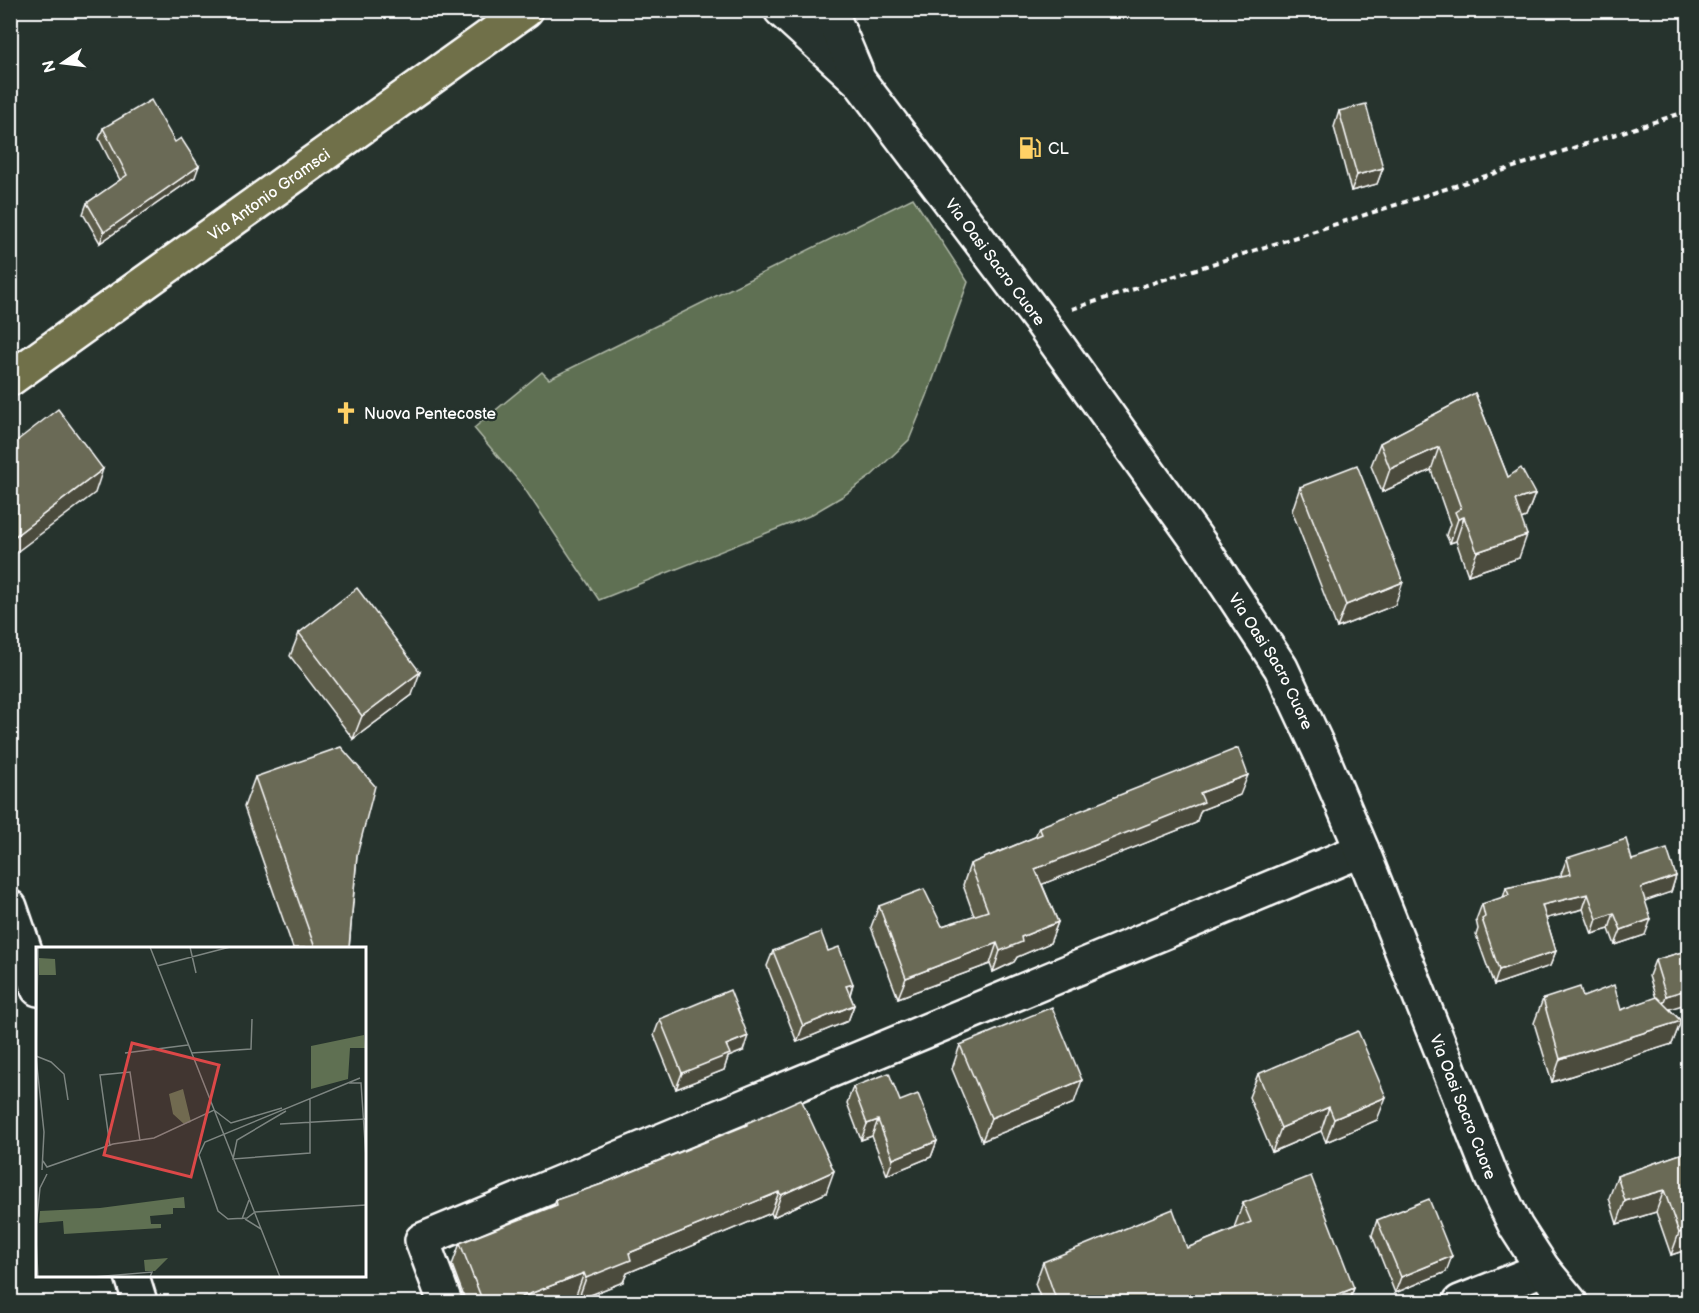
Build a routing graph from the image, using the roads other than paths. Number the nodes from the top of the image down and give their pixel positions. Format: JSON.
{"nodes":[{"id":1,"x":526,"y":10,"type":"edge"},
{"id":2,"x":782,"y":10,"type":"edge"},
{"id":3,"x":830,"y":10,"type":"edge"},
{"id":4,"x":860,"y":82,"type":"junction"},
{"id":5,"x":10,"y":379,"type":"edge"},
{"id":6,"x":1362,"y":850,"type":"junction"},
{"id":7,"x":10,"y":907,"type":"edge"},
{"id":8,"x":36,"y":983,"type":"edge"},
{"id":9,"x":1543,"y":1269,"type":"junction"},
{"id":10,"x":133,"y":1277,"type":"edge"},
{"id":11,"x":140,"y":1302,"type":"edge"},
{"id":12,"x":445,"y":1302,"type":"edge"},
{"id":13,"x":1460,"y":1302,"type":"edge"},
{"id":14,"x":1570,"y":1302,"type":"edge"}],
"edges":[{"from":1,"to":5,"type":"main road","name":"Via Antonio Gramsci"},
{"from":2,"to":4,"type":"street","name":"Via Oasi Sacro Cuore"},
{"from":3,"to":4,"type":"street","name":"Via Oasi Sacro Cuore"},
{"from":4,"to":6,"type":"street","name":"Via Oasi Sacro Cuore"},
{"from":6,"to":9,"type":"street","name":"Via Oasi Sacro Cuore"},
{"from":6,"to":12,"type":"street"},
{"from":7,"to":8,"type":"street"},
{"from":9,"to":13,"type":"street"},
{"from":9,"to":14,"type":"street","name":"Via Oasi Sacro Cuore"},
{"from":10,"to":11,"type":"street"}]}
